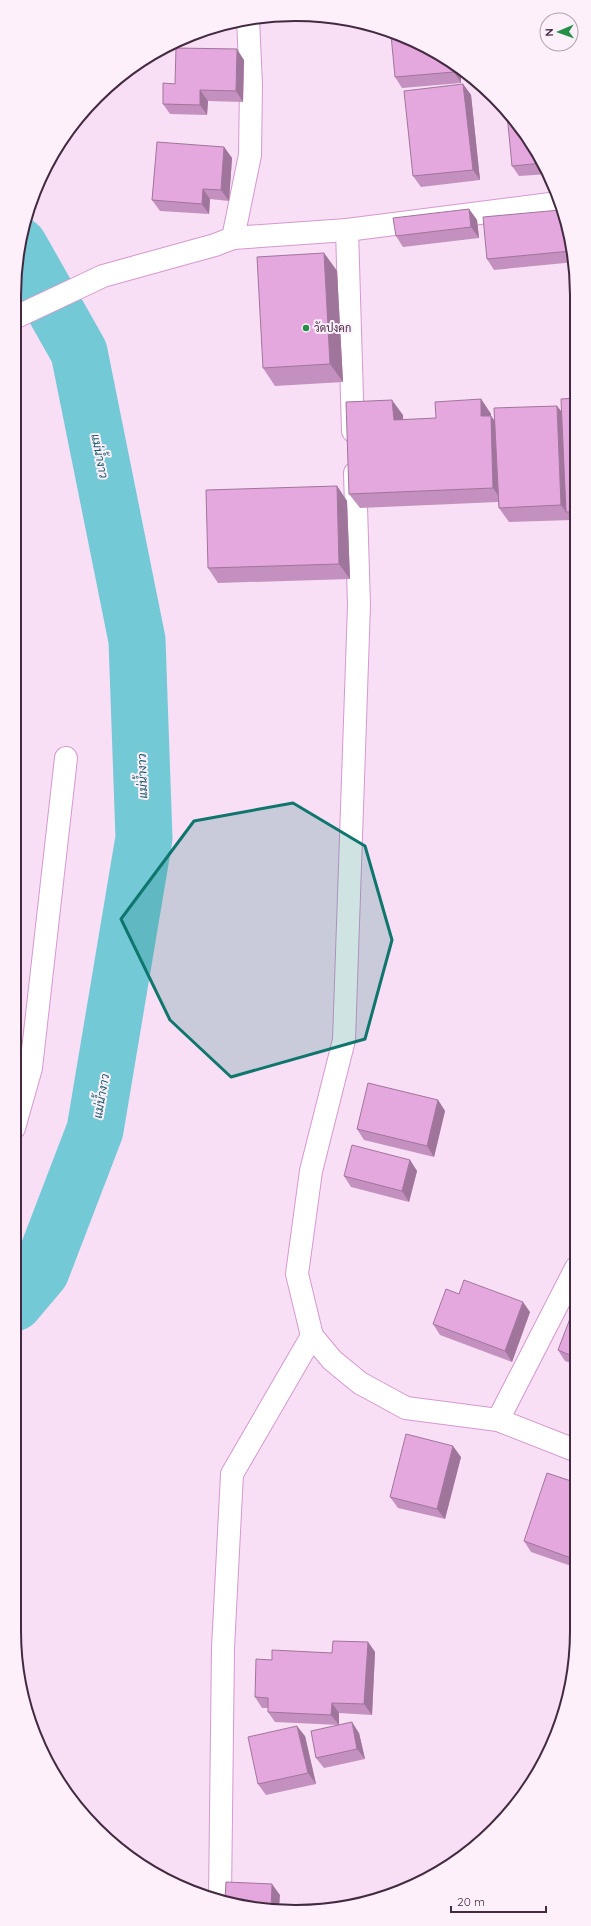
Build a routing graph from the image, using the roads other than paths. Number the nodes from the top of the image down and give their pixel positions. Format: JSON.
{"nodes":[{"id":1,"x":248,"y":25,"type":"edge"},
{"id":2,"x":554,"y":204,"type":"edge"},
{"id":3,"x":347,"y":230,"type":"junction"},
{"id":4,"x":233,"y":238,"type":"junction"},
{"id":5,"x":21,"y":315,"type":"edge"},
{"id":6,"x":66,"y":758,"type":"dead end"},
{"id":7,"x":21,"y":1095,"type":"edge"},
{"id":8,"x":570,"y":1280,"type":"edge"},
{"id":9,"x":312,"y":1336,"type":"junction"},
{"id":10,"x":498,"y":1420,"type":"junction"},
{"id":11,"x":570,"y":1448,"type":"edge"},
{"id":12,"x":220,"y":1895,"type":"edge"}],
"edges":[{"from":1,"to":4,"type":"street"},
{"from":2,"to":3,"type":"street"},
{"from":3,"to":4,"type":"street"},
{"from":3,"to":9,"type":"street"},
{"from":4,"to":5,"type":"street"},
{"from":6,"to":7,"type":"street"},
{"from":8,"to":10,"type":"street"},
{"from":9,"to":10,"type":"street"},
{"from":9,"to":12,"type":"street"},
{"from":10,"to":11,"type":"street"}]}
